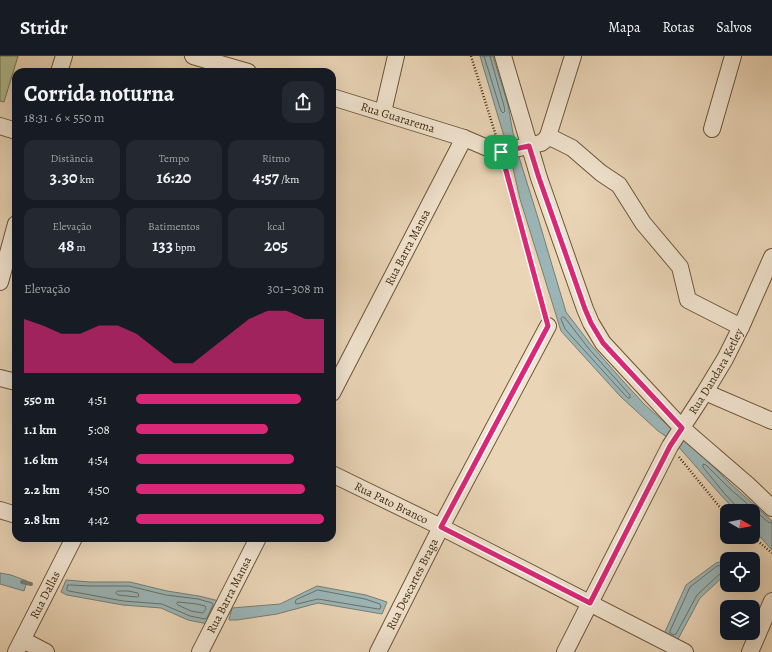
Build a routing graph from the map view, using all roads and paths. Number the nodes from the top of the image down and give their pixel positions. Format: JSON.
{"nodes":[{"id":1,"x":64,"y":56,"type":"edge"},
{"id":2,"x":193,"y":56,"type":"edge"},
{"id":3,"x":396,"y":56,"type":"edge"},
{"id":4,"x":471,"y":56,"type":"edge"},
{"id":5,"x":503,"y":56,"type":"edge"},
{"id":6,"x":573,"y":56,"type":"edge"},
{"id":7,"x":733,"y":56,"type":"edge"},
{"id":8,"x":238,"y":67,"type":"edge"},
{"id":9,"x":60,"y":68,"type":"edge"},
{"id":10,"x":336,"y":98,"type":"edge"},
{"id":11,"x":383,"y":112,"type":"junction"},
{"id":12,"x":0,"y":126,"type":"edge"},
{"id":13,"x":712,"y":129,"type":"dead end"},
{"id":14,"x":12,"y":130,"type":"edge"},
{"id":15,"x":548,"y":136,"type":"junction"},
{"id":16,"x":464,"y":138,"type":"junction"},
{"id":17,"x":527,"y":146,"type":"junction"},
{"id":18,"x":502,"y":152,"type":"junction"},
{"id":19,"x":12,"y":238,"type":"edge"},
{"id":20,"x":772,"y":257,"type":"edge"},
{"id":21,"x":0,"y":282,"type":"edge"},
{"id":22,"x":548,"y":326,"type":"joint"},
{"id":23,"x":741,"y":327,"type":"junction"},
{"id":24,"x":0,"y":378,"type":"edge"},
{"id":25,"x":12,"y":381,"type":"edge"},
{"id":26,"x":336,"y":384,"type":"edge"},
{"id":27,"x":705,"y":392,"type":"junction"},
{"id":28,"x":772,"y":421,"type":"edge"},
{"id":29,"x":682,"y":428,"type":"junction"},
{"id":30,"x":670,"y":446,"type":"junction"},
{"id":31,"x":336,"y":476,"type":"edge"},
{"id":32,"x":720,"y":508,"type":"edge"},
{"id":33,"x":772,"y":508,"type":"edge"},
{"id":34,"x":0,"y":510,"type":"edge"},
{"id":35,"x":12,"y":514,"type":"edge"},
{"id":36,"x":441,"y":527,"type":"junction"},
{"id":37,"x":68,"y":542,"type":"edge"},
{"id":38,"x":256,"y":542,"type":"edge"},
{"id":39,"x":760,"y":543,"type":"edge"},
{"id":40,"x":772,"y":553,"type":"edge"},
{"id":41,"x":772,"y":601,"type":"edge"},
{"id":42,"x":590,"y":603,"type":"junction"},
{"id":43,"x":20,"y":646,"type":"edge"},
{"id":44,"x":46,"y":652,"type":"edge"},
{"id":45,"x":200,"y":652,"type":"edge"},
{"id":46,"x":378,"y":652,"type":"edge"},
{"id":47,"x":566,"y":652,"type":"edge"},
{"id":48,"x":685,"y":652,"type":"edge"},
{"id":49,"x":750,"y":652,"type":"edge"}],
"edges":[{"from":1,"to":9,"type":"street"},
{"from":2,"to":8,"type":"street"},
{"from":3,"to":11,"type":"street"},
{"from":4,"to":18,"type":"path"},
{"from":5,"to":17,"type":"street"},
{"from":6,"to":15,"type":"street"},
{"from":7,"to":13,"type":"street"},
{"from":10,"to":11,"type":"street","name":"Rua Guararema"},
{"from":11,"to":16,"type":"street","name":"Rua Guararema"},
{"from":12,"to":14,"type":"street"},
{"from":15,"to":17,"type":"street"},
{"from":15,"to":23,"type":"street"},
{"from":16,"to":18,"type":"street"},
{"from":16,"to":26,"type":"street","name":"Rua Barra Mansa"},
{"from":17,"to":18,"type":"street"},
{"from":17,"to":29,"type":"street"},
{"from":18,"to":22,"type":"path"},
{"from":19,"to":21,"type":"street"},
{"from":20,"to":23,"type":"street","name":"Rua Dandara Ketley"},
{"from":22,"to":36,"type":"street","name":"Rua Descartes Braga"},
{"from":23,"to":27,"type":"street","name":"Rua Dandara Ketley"},
{"from":24,"to":25,"type":"street"},
{"from":27,"to":28,"type":"street"},
{"from":27,"to":29,"type":"street","name":"Rua Dandara Ketley"},
{"from":29,"to":30,"type":"street","name":"Rua Dandara Ketley"},
{"from":29,"to":33,"type":"street"},
{"from":30,"to":32,"type":"path"},
{"from":30,"to":42,"type":"street","name":"Rua Dandara Ketley"},
{"from":31,"to":36,"type":"street","name":"Rua Pato Branco"},
{"from":34,"to":35,"type":"street"},
{"from":36,"to":42,"type":"street","name":"Rua Pato Branco"},
{"from":36,"to":46,"type":"street","name":"Rua Descartes Braga"},
{"from":37,"to":43,"type":"street","name":"Rua Dallas"},
{"from":38,"to":45,"type":"street","name":"Rua Barra Mansa"},
{"from":39,"to":40,"type":"path"},
{"from":41,"to":49,"type":"street"},
{"from":42,"to":47,"type":"street","name":"Rua Dandara Ketley"},
{"from":42,"to":48,"type":"street","name":"Rua Pato Branco"},
{"from":43,"to":44,"type":"street"}]}
